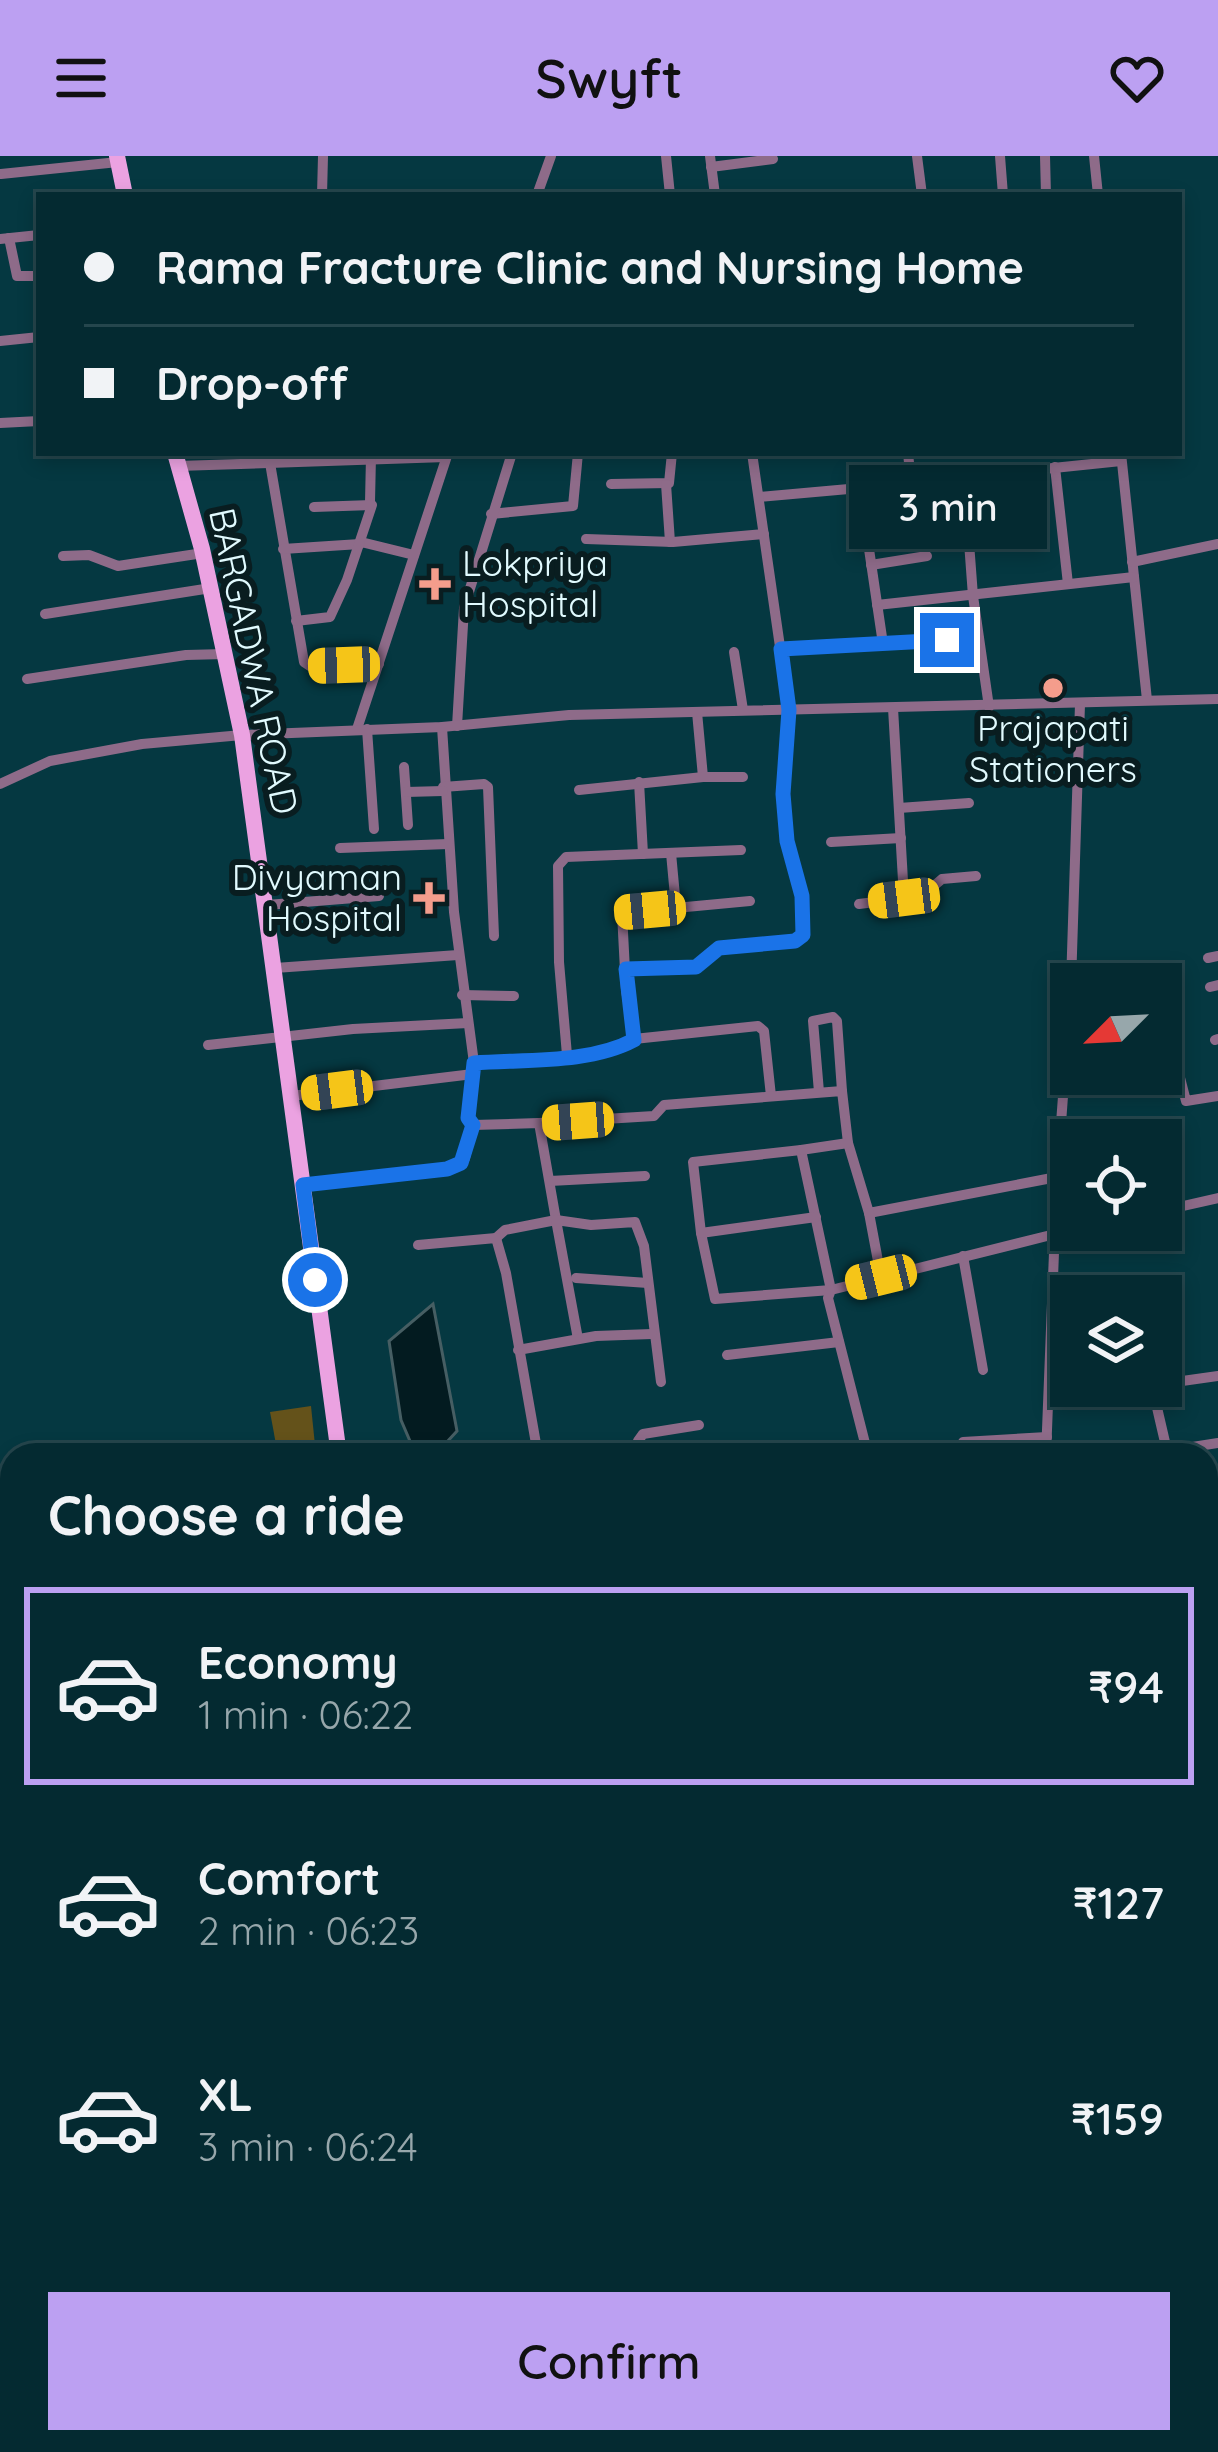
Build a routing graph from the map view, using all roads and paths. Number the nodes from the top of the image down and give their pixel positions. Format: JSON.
{"nodes":[{"id":1,"x":323,"y":156,"type":"edge"},
{"id":2,"x":551,"y":156,"type":"edge"},
{"id":3,"x":666,"y":156,"type":"edge"},
{"id":4,"x":917,"y":156,"type":"edge"},
{"id":5,"x":1011,"y":156,"type":"edge"},
{"id":6,"x":1045,"y":156,"type":"edge"},
{"id":7,"x":1094,"y":156,"type":"edge"},
{"id":8,"x":1000,"y":157,"type":"edge"},
{"id":9,"x":773,"y":158,"type":"edge"},
{"id":10,"x":118,"y":159,"type":"edge"},
{"id":11,"x":711,"y":161,"type":"edge"},
{"id":12,"x":1,"y":174,"type":"edge"},
{"id":13,"x":124,"y":192,"type":"edge"},
{"id":14,"x":322,"y":192,"type":"edge"},
{"id":15,"x":538,"y":192,"type":"edge"},
{"id":16,"x":670,"y":192,"type":"edge"},
{"id":17,"x":715,"y":192,"type":"edge"},
{"id":18,"x":922,"y":192,"type":"edge"},
{"id":19,"x":1003,"y":192,"type":"edge"},
{"id":20,"x":1046,"y":192,"type":"edge"},
{"id":21,"x":1098,"y":192,"type":"edge"},
{"id":22,"x":36,"y":235,"type":"edge"},
{"id":23,"x":5,"y":239,"type":"edge"},
{"id":24,"x":36,"y":276,"type":"edge"},
{"id":25,"x":36,"y":337,"type":"edge"},
{"id":26,"x":0,"y":341,"type":"edge"},
{"id":27,"x":36,"y":421,"type":"edge"},
{"id":28,"x":0,"y":423,"type":"edge"},
{"id":29,"x":371,"y":456,"type":"edge"},
{"id":30,"x":447,"y":456,"type":"edge"},
{"id":31,"x":511,"y":456,"type":"edge"},
{"id":32,"x":578,"y":456,"type":"edge"},
{"id":33,"x":672,"y":456,"type":"edge"},
{"id":34,"x":752,"y":456,"type":"edge"},
{"id":35,"x":908,"y":456,"type":"edge"},
{"id":36,"x":1121,"y":457,"type":"edge"},
{"id":37,"x":177,"y":460,"type":"edge"},
{"id":38,"x":267,"y":460,"type":"edge"},
{"id":39,"x":1054,"y":467,"type":"junction"},
{"id":40,"x":964,"y":475,"type":"junction"},
{"id":41,"x":910,"y":482,"type":"junction"},
{"id":42,"x":611,"y":484,"type":"dead end"},
{"id":43,"x":666,"y":484,"type":"junction"},
{"id":44,"x":860,"y":488,"type":"junction"},
{"id":45,"x":759,"y":497,"type":"junction"},
{"id":46,"x":370,"y":502,"type":"junction"},
{"id":47,"x":314,"y":507,"type":"dead end"},
{"id":48,"x":491,"y":514,"type":"junction"},
{"id":49,"x":967,"y":520,"type":"junction"},
{"id":50,"x":866,"y":530,"type":"junction"},
{"id":51,"x":764,"y":533,"type":"junction"},
{"id":52,"x":586,"y":539,"type":"dead end"},
{"id":53,"x":670,"y":542,"type":"junction"},
{"id":54,"x":360,"y":543,"type":"junction"},
{"id":55,"x":1218,"y":544,"type":"edge"},
{"id":56,"x":283,"y":549,"type":"junction"},
{"id":57,"x":203,"y":553,"type":"junction"},
{"id":58,"x":414,"y":555,"type":"junction"},
{"id":59,"x":63,"y":556,"type":"dead end"},
{"id":60,"x":927,"y":556,"type":"dead end"},
{"id":61,"x":1132,"y":562,"type":"junction"},
{"id":62,"x":871,"y":565,"type":"junction"},
{"id":63,"x":1134,"y":577,"type":"junction"},
{"id":64,"x":1068,"y":584,"type":"junction"},
{"id":65,"x":211,"y":588,"type":"junction"},
{"id":66,"x":973,"y":596,"type":"junction"},
{"id":67,"x":877,"y":604,"type":"junction"},
{"id":68,"x":45,"y":614,"type":"dead end"},
{"id":69,"x":296,"y":621,"type":"junction"},
{"id":70,"x":979,"y":639,"type":"junction"},
{"id":71,"x":883,"y":644,"type":"junction"},
{"id":72,"x":781,"y":649,"type":"junction"},
{"id":73,"x":734,"y":652,"type":"dead end"},
{"id":74,"x":225,"y":654,"type":"junction"},
{"id":75,"x":379,"y":664,"type":"junction"},
{"id":76,"x":27,"y":679,"type":"dead end"},
{"id":77,"x":1218,"y":699,"type":"edge"},
{"id":78,"x":1148,"y":700,"type":"junction"},
{"id":79,"x":1080,"y":704,"type":"junction"},
{"id":80,"x":989,"y":706,"type":"junction"},
{"id":81,"x":893,"y":708,"type":"junction"},
{"id":82,"x":742,"y":710,"type":"junction"},
{"id":83,"x":789,"y":710,"type":"junction"},
{"id":84,"x":697,"y":712,"type":"junction"},
{"id":85,"x":457,"y":726,"type":"junction"},
{"id":86,"x":442,"y":727,"type":"junction"},
{"id":87,"x":362,"y":729,"type":"junction"},
{"id":88,"x":242,"y":735,"type":"junction"},
{"id":89,"x":404,"y":767,"type":"dead end"},
{"id":90,"x":703,"y":777,"type":"junction"},
{"id":91,"x":743,"y":777,"type":"dead end"},
{"id":92,"x":639,"y":782,"type":"junction"},
{"id":93,"x":0,"y":784,"type":"edge"},
{"id":94,"x":443,"y":789,"type":"junction"},
{"id":95,"x":579,"y":790,"type":"dead end"},
{"id":96,"x":406,"y":792,"type":"junction"},
{"id":97,"x":969,"y":803,"type":"dead end"},
{"id":98,"x":899,"y":808,"type":"junction"},
{"id":99,"x":408,"y":825,"type":"dead end"},
{"id":100,"x":374,"y":829,"type":"dead end"},
{"id":101,"x":901,"y":838,"type":"junction"},
{"id":102,"x":831,"y":842,"type":"dead end"},
{"id":103,"x":448,"y":844,"type":"junction"},
{"id":104,"x":340,"y":848,"type":"dead end"},
{"id":105,"x":741,"y":850,"type":"dead end"},
{"id":106,"x":671,"y":853,"type":"junction"},
{"id":107,"x":644,"y":854,"type":"junction"},
{"id":108,"x":976,"y":876,"type":"dead end"},
{"id":109,"x":379,"y":896,"type":"dead end"},
{"id":110,"x":904,"y":898,"type":"junction"},
{"id":111,"x":750,"y":901,"type":"dead end"},
{"id":112,"x":267,"y":904,"type":"junction"},
{"id":113,"x":859,"y":904,"type":"dead end"},
{"id":114,"x":676,"y":908,"type":"junction"},
{"id":115,"x":494,"y":936,"type":"dead end"},
{"id":116,"x":458,"y":955,"type":"junction"},
{"id":117,"x":1072,"y":963,"type":"edge"},
{"id":118,"x":275,"y":968,"type":"junction"},
{"id":119,"x":626,"y":969,"type":"junction"},
{"id":120,"x":462,"y":995,"type":"junction"},
{"id":121,"x":514,"y":996,"type":"dead end"},
{"id":122,"x":468,"y":1023,"type":"junction"},
{"id":123,"x":285,"y":1038,"type":"junction"},
{"id":124,"x":634,"y":1040,"type":"junction"},
{"id":125,"x":208,"y":1045,"type":"dead end"},
{"id":126,"x":567,"y":1055,"type":"junction"},
{"id":127,"x":473,"y":1068,"type":"junction"},
{"id":128,"x":842,"y":1090,"type":"junction"},
{"id":129,"x":1182,"y":1090,"type":"edge"},
{"id":130,"x":819,"y":1093,"type":"junction"},
{"id":131,"x":291,"y":1096,"type":"junction"},
{"id":132,"x":771,"y":1096,"type":"junction"},
{"id":133,"x":1218,"y":1096,"type":"edge"},
{"id":134,"x":539,"y":1123,"type":"junction"},
{"id":135,"x":473,"y":1125,"type":"junction"},
{"id":136,"x":848,"y":1143,"type":"junction"},
{"id":137,"x":801,"y":1150,"type":"junction"},
{"id":138,"x":645,"y":1176,"type":"dead end"},
{"id":139,"x":1050,"y":1179,"type":"edge"},
{"id":140,"x":550,"y":1181,"type":"junction"},
{"id":141,"x":303,"y":1185,"type":"junction"},
{"id":142,"x":1218,"y":1198,"type":"edge"},
{"id":143,"x":1182,"y":1206,"type":"edge"},
{"id":144,"x":869,"y":1213,"type":"junction"},
{"id":145,"x":815,"y":1217,"type":"junction"},
{"id":146,"x":556,"y":1220,"type":"junction"},
{"id":147,"x":701,"y":1233,"type":"junction"},
{"id":148,"x":1050,"y":1235,"type":"edge"},
{"id":149,"x":496,"y":1238,"type":"junction"},
{"id":150,"x":418,"y":1245,"type":"dead end"},
{"id":151,"x":1053,"y":1251,"type":"edge"},
{"id":152,"x":963,"y":1256,"type":"junction"},
{"id":153,"x":576,"y":1277,"type":"dead end"},
{"id":154,"x":881,"y":1277,"type":"junction"},
{"id":155,"x":648,"y":1282,"type":"junction"},
{"id":156,"x":831,"y":1290,"type":"junction"},
{"id":157,"x":652,"y":1334,"type":"junction"},
{"id":158,"x":578,"y":1339,"type":"junction"},
{"id":159,"x":839,"y":1342,"type":"junction"},
{"id":160,"x":518,"y":1350,"type":"junction"},
{"id":161,"x":727,"y":1355,"type":"dead end"},
{"id":162,"x":983,"y":1370,"type":"dead end"},
{"id":163,"x":1218,"y":1376,"type":"edge"},
{"id":164,"x":1182,"y":1381,"type":"edge"},
{"id":165,"x":661,"y":1382,"type":"dead end"},
{"id":166,"x":1048,"y":1399,"type":"joint"},
{"id":167,"x":1153,"y":1407,"type":"edge"},
{"id":168,"x":699,"y":1425,"type":"dead end"},
{"id":169,"x":1047,"y":1437,"type":"junction"},
{"id":170,"x":963,"y":1442,"type":"dead end"},
{"id":171,"x":337,"y":1443,"type":"edge"},
{"id":172,"x":536,"y":1443,"type":"edge"},
{"id":173,"x":638,"y":1443,"type":"edge"},
{"id":174,"x":865,"y":1443,"type":"edge"},
{"id":175,"x":1047,"y":1443,"type":"edge"},
{"id":176,"x":1164,"y":1443,"type":"edge"}],
"edges":[{"from":1,"to":14,"type":"street"},
{"from":2,"to":15,"type":"street"},
{"from":3,"to":16,"type":"street"},
{"from":4,"to":18,"type":"street"},
{"from":5,"to":8,"type":"street"},
{"from":6,"to":20,"type":"street"},
{"from":7,"to":21,"type":"street"},
{"from":8,"to":19,"type":"street"},
{"from":9,"to":11,"type":"street"},
{"from":10,"to":12,"type":"street"},
{"from":10,"to":13,"type":"main road"},
{"from":11,"to":17,"type":"street"},
{"from":22,"to":23,"type":"street"},
{"from":23,"to":24,"type":"street"},
{"from":25,"to":26,"type":"street"},
{"from":27,"to":28,"type":"street"},
{"from":29,"to":38,"type":"street"},
{"from":29,"to":46,"type":"street"},
{"from":30,"to":58,"type":"street"},
{"from":31,"to":48,"type":"street"},
{"from":32,"to":48,"type":"street"},
{"from":33,"to":43,"type":"street"},
{"from":34,"to":45,"type":"street"},
{"from":35,"to":41,"type":"street"},
{"from":36,"to":39,"type":"street"},
{"from":36,"to":61,"type":"street"},
{"from":37,"to":38,"type":"street"},
{"from":37,"to":57,"type":"main road","name":"BARGADWA ROAD"},
{"from":38,"to":56,"type":"street"},
{"from":39,"to":40,"type":"street"},
{"from":39,"to":64,"type":"street"},
{"from":40,"to":41,"type":"street"},
{"from":40,"to":49,"type":"street"},
{"from":41,"to":44,"type":"street"},
{"from":42,"to":43,"type":"street"},
{"from":43,"to":53,"type":"street"},
{"from":44,"to":45,"type":"street"},
{"from":44,"to":50,"type":"street"},
{"from":45,"to":51,"type":"street"},
{"from":46,"to":47,"type":"street"},
{"from":46,"to":54,"type":"street"},
{"from":48,"to":85,"type":"street"},
{"from":49,"to":50,"type":"street"},
{"from":49,"to":66,"type":"street"},
{"from":50,"to":62,"type":"street"},
{"from":51,"to":53,"type":"street"},
{"from":51,"to":72,"type":"street"},
{"from":52,"to":53,"type":"street"},
{"from":54,"to":56,"type":"street"},
{"from":54,"to":58,"type":"street"},
{"from":54,"to":69,"type":"street"},
{"from":55,"to":61,"type":"street"},
{"from":56,"to":69,"type":"street"},
{"from":57,"to":59,"type":"street"},
{"from":57,"to":65,"type":"main road","name":"BARGADWA ROAD"},
{"from":58,"to":75,"type":"street"},
{"from":60,"to":62,"type":"street"},
{"from":61,"to":63,"type":"street"},
{"from":62,"to":67,"type":"street"},
{"from":63,"to":64,"type":"street"},
{"from":63,"to":78,"type":"street"},
{"from":64,"to":66,"type":"street"},
{"from":65,"to":68,"type":"street"},
{"from":65,"to":74,"type":"main road","name":"BARGADWA ROAD"},
{"from":66,"to":67,"type":"street"},
{"from":66,"to":70,"type":"street"},
{"from":67,"to":71,"type":"street"},
{"from":69,"to":75,"type":"street"},
{"from":70,"to":71,"type":"street"},
{"from":70,"to":80,"type":"street"},
{"from":71,"to":72,"type":"street"},
{"from":72,"to":83,"type":"street"},
{"from":73,"to":82,"type":"street"},
{"from":74,"to":76,"type":"street"},
{"from":74,"to":88,"type":"main road","name":"BARGADWA ROAD"},
{"from":75,"to":87,"type":"street"},
{"from":77,"to":78,"type":"street"},
{"from":78,"to":79,"type":"street"},
{"from":79,"to":80,"type":"street"},
{"from":79,"to":117,"type":"street"},
{"from":80,"to":81,"type":"street"},
{"from":81,"to":83,"type":"street"},
{"from":81,"to":98,"type":"street"},
{"from":82,"to":83,"type":"street"},
{"from":82,"to":84,"type":"street"},
{"from":83,"to":119,"type":"street"},
{"from":84,"to":85,"type":"street"},
{"from":84,"to":90,"type":"street"},
{"from":85,"to":86,"type":"street"},
{"from":86,"to":87,"type":"street"},
{"from":86,"to":94,"type":"street"},
{"from":87,"to":88,"type":"street"},
{"from":87,"to":100,"type":"street"},
{"from":88,"to":93,"type":"street"},
{"from":88,"to":112,"type":"main road","name":"BARGADWA ROAD"},
{"from":89,"to":96,"type":"street"},
{"from":90,"to":91,"type":"street"},
{"from":90,"to":92,"type":"street"},
{"from":92,"to":95,"type":"street"},
{"from":92,"to":107,"type":"street"},
{"from":94,"to":96,"type":"street"},
{"from":94,"to":103,"type":"street"},
{"from":94,"to":115,"type":"street"},
{"from":96,"to":99,"type":"street"},
{"from":97,"to":98,"type":"street"},
{"from":98,"to":101,"type":"street"},
{"from":101,"to":102,"type":"street"},
{"from":101,"to":110,"type":"street"},
{"from":103,"to":104,"type":"street"},
{"from":103,"to":116,"type":"street"},
{"from":105,"to":106,"type":"street"},
{"from":106,"to":107,"type":"street"},
{"from":106,"to":114,"type":"street"},
{"from":107,"to":126,"type":"street"},
{"from":108,"to":110,"type":"street"},
{"from":109,"to":112,"type":"street"},
{"from":110,"to":113,"type":"street"},
{"from":111,"to":114,"type":"street"},
{"from":112,"to":118,"type":"main road","name":"BARGADWA ROAD"},
{"from":114,"to":119,"type":"street"},
{"from":116,"to":118,"type":"street"},
{"from":116,"to":120,"type":"street"},
{"from":118,"to":123,"type":"main road","name":"BARGADWA ROAD"},
{"from":119,"to":124,"type":"street"},
{"from":120,"to":121,"type":"street"},
{"from":120,"to":122,"type":"street"},
{"from":122,"to":123,"type":"street"},
{"from":122,"to":127,"type":"street"},
{"from":123,"to":125,"type":"street"},
{"from":123,"to":131,"type":"main road","name":"BARGADWA ROAD"},
{"from":124,"to":126,"type":"street"},
{"from":124,"to":132,"type":"street"},
{"from":126,"to":127,"type":"street"},
{"from":127,"to":131,"type":"street"},
{"from":127,"to":135,"type":"street"},
{"from":128,"to":130,"type":"street"},
{"from":128,"to":130,"type":"street"},
{"from":128,"to":136,"type":"street"},
{"from":129,"to":133,"type":"street"},
{"from":130,"to":132,"type":"street"},
{"from":131,"to":141,"type":"main road","name":"BARGADWA ROAD"},
{"from":132,"to":134,"type":"street"},
{"from":134,"to":135,"type":"street"},
{"from":134,"to":140,"type":"street"},
{"from":135,"to":141,"type":"street"},
{"from":136,"to":137,"type":"street"},
{"from":136,"to":144,"type":"street"},
{"from":137,"to":145,"type":"street"},
{"from":137,"to":147,"type":"street"},
{"from":138,"to":140,"type":"street"},
{"from":139,"to":144,"type":"street"},
{"from":140,"to":146,"type":"street"},
{"from":141,"to":171,"type":"main road","name":"BARGADWA ROAD"},
{"from":142,"to":143,"type":"street"},
{"from":144,"to":154,"type":"street"},
{"from":145,"to":147,"type":"street"},
{"from":145,"to":156,"type":"street"},
{"from":146,"to":149,"type":"street"},
{"from":146,"to":155,"type":"street"},
{"from":146,"to":158,"type":"street"},
{"from":147,"to":156,"type":"street"},
{"from":148,"to":152,"type":"street"},
{"from":149,"to":150,"type":"street"},
{"from":149,"to":160,"type":"street"},
{"from":151,"to":166,"type":"street"},
{"from":152,"to":154,"type":"street"},
{"from":152,"to":162,"type":"street"},
{"from":153,"to":155,"type":"street"},
{"from":154,"to":156,"type":"street"},
{"from":155,"to":157,"type":"street"},
{"from":156,"to":159,"type":"street"},
{"from":157,"to":158,"type":"street"},
{"from":157,"to":165,"type":"street"},
{"from":158,"to":160,"type":"street"},
{"from":159,"to":161,"type":"street"},
{"from":159,"to":174,"type":"street"},
{"from":160,"to":172,"type":"street"},
{"from":163,"to":164,"type":"street"},
{"from":166,"to":169,"type":"street"},
{"from":167,"to":176,"type":"street"},
{"from":168,"to":173,"type":"street"},
{"from":169,"to":170,"type":"street"},
{"from":169,"to":175,"type":"street"}]}
